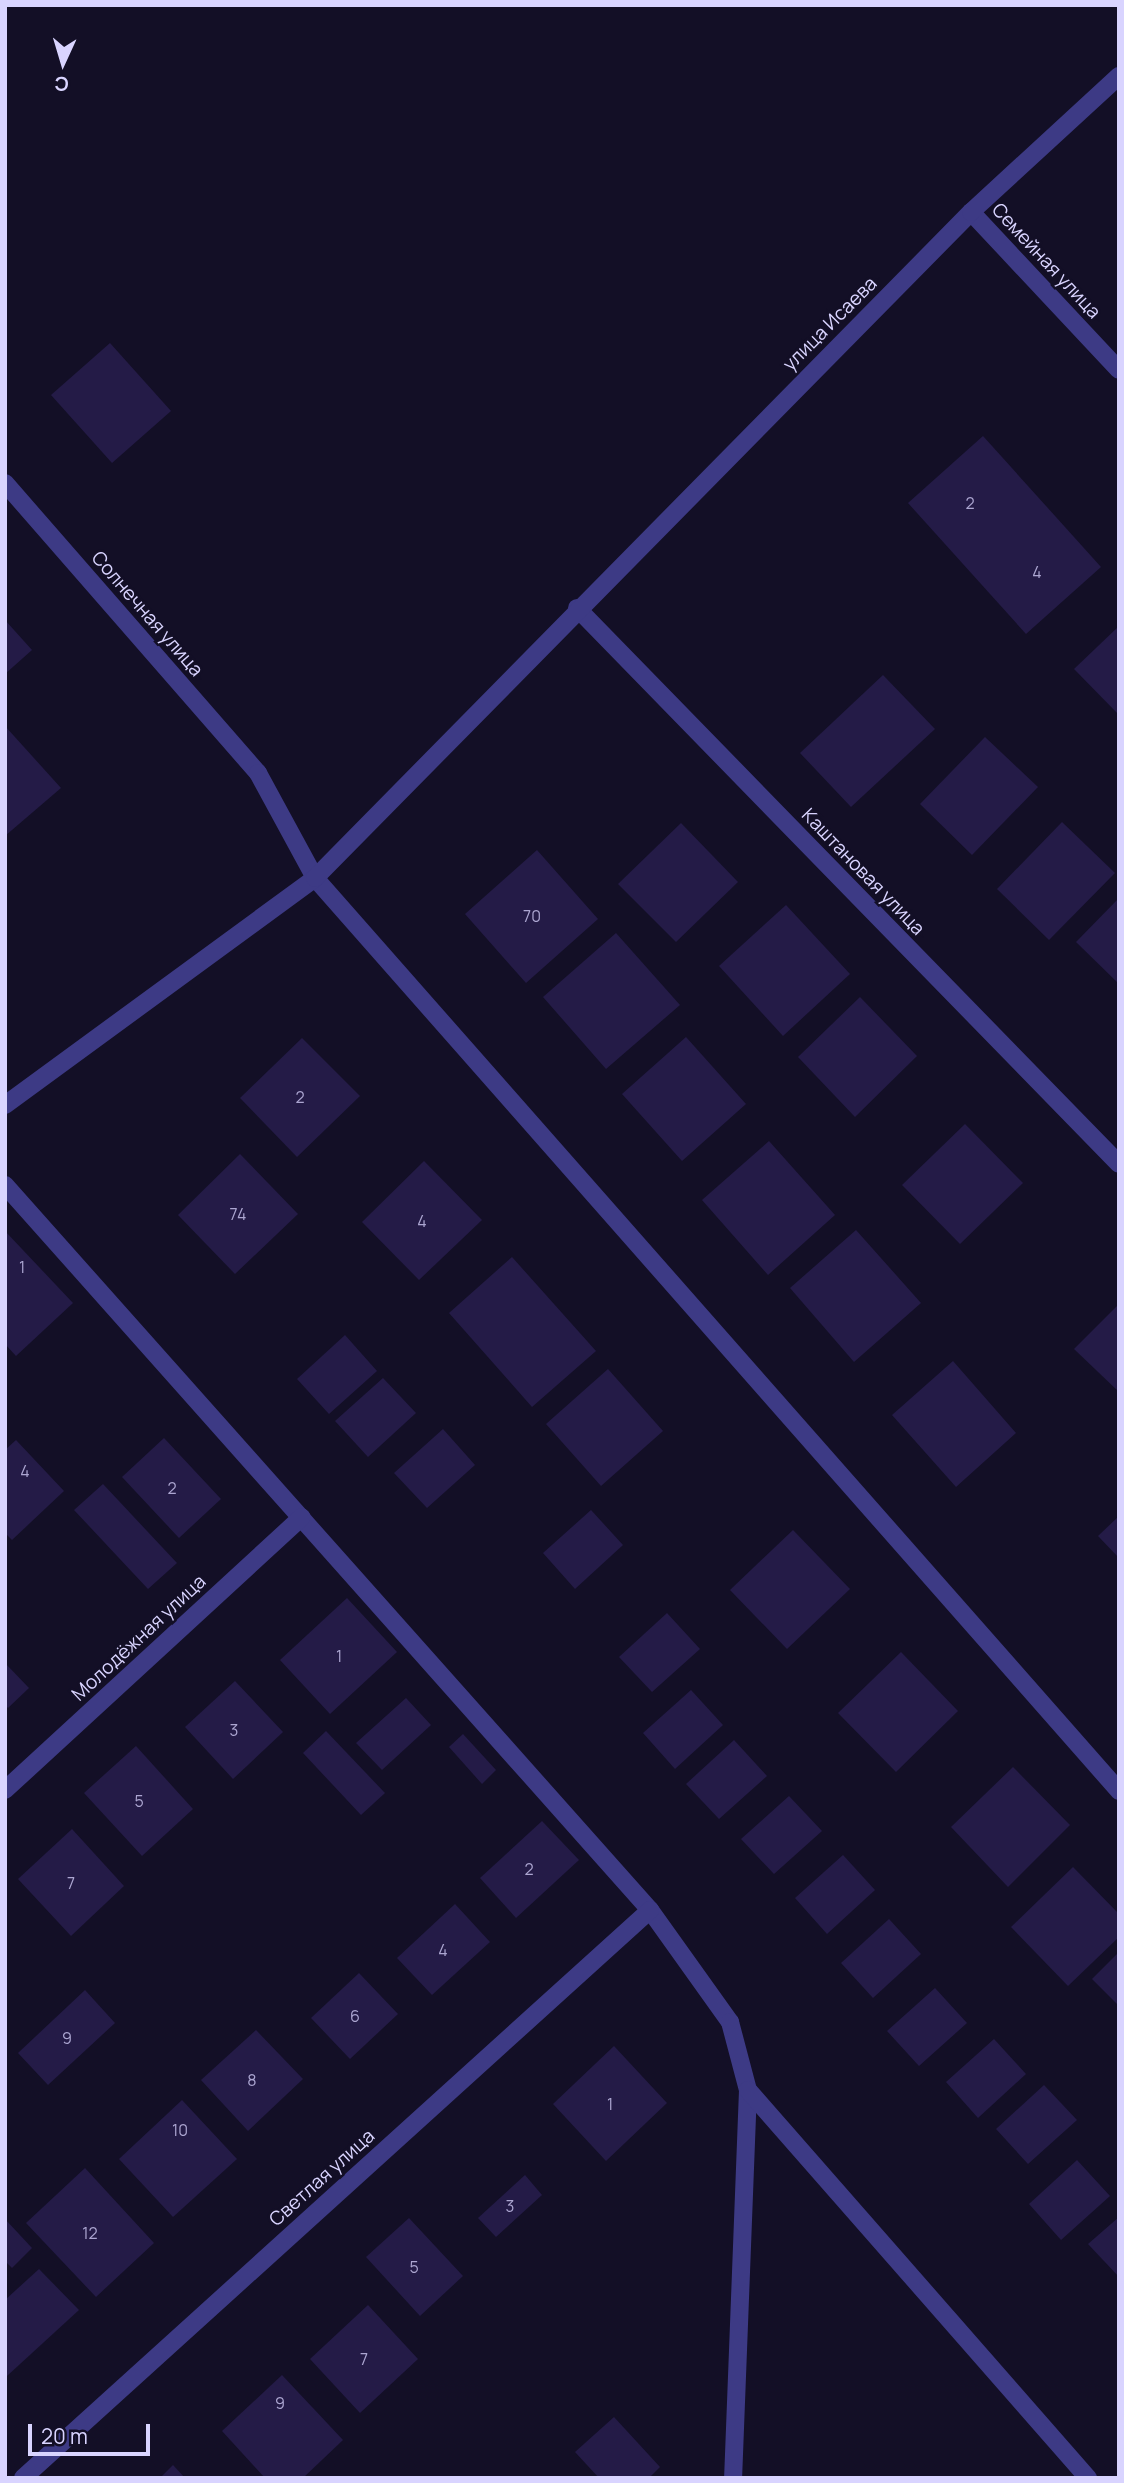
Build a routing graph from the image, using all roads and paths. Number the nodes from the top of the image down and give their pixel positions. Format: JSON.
{"nodes":[{"id":1,"x":1119,"y":75,"type":"edge"},
{"id":2,"x":971,"y":212,"type":"junction"},
{"id":3,"x":1119,"y":370,"type":"edge"},
{"id":4,"x":5,"y":483,"type":"edge"},
{"id":5,"x":577,"y":608,"type":"junction"},
{"id":6,"x":315,"y":878,"type":"junction"},
{"id":7,"x":5,"y":1104,"type":"edge"},
{"id":8,"x":1119,"y":1164,"type":"edge"},
{"id":9,"x":5,"y":1185,"type":"edge"},
{"id":10,"x":302,"y":1517,"type":"junction"},
{"id":11,"x":5,"y":1790,"type":"edge"},
{"id":12,"x":1119,"y":1791,"type":"edge"},
{"id":13,"x":650,"y":1909,"type":"junction"},
{"id":14,"x":748,"y":2090,"type":"junction"},
{"id":15,"x":23,"y":2478,"type":"edge"},
{"id":16,"x":733,"y":2478,"type":"edge"},
{"id":17,"x":1088,"y":2478,"type":"edge"}],
"edges":[{"from":1,"to":2,"type":"street","name":"улица Исаева"},
{"from":2,"to":3,"type":"street","name":"Семейная улица"},
{"from":2,"to":5,"type":"street","name":"улица Исаева"},
{"from":4,"to":6,"type":"street","name":"Солнечная улица"},
{"from":5,"to":6,"type":"street","name":"улица Исаева"},
{"from":5,"to":8,"type":"street","name":"Каштановая улица"},
{"from":6,"to":7,"type":"street","name":"улица Исаева"},
{"from":6,"to":12,"type":"street","name":"Солнечная улица"},
{"from":9,"to":10,"type":"street"},
{"from":10,"to":11,"type":"street","name":"Молодёжная улица"},
{"from":10,"to":13,"type":"street"},
{"from":13,"to":14,"type":"street"},
{"from":13,"to":15,"type":"street","name":"Светлая улица"},
{"from":14,"to":16,"type":"street"},
{"from":14,"to":17,"type":"street"}]}
